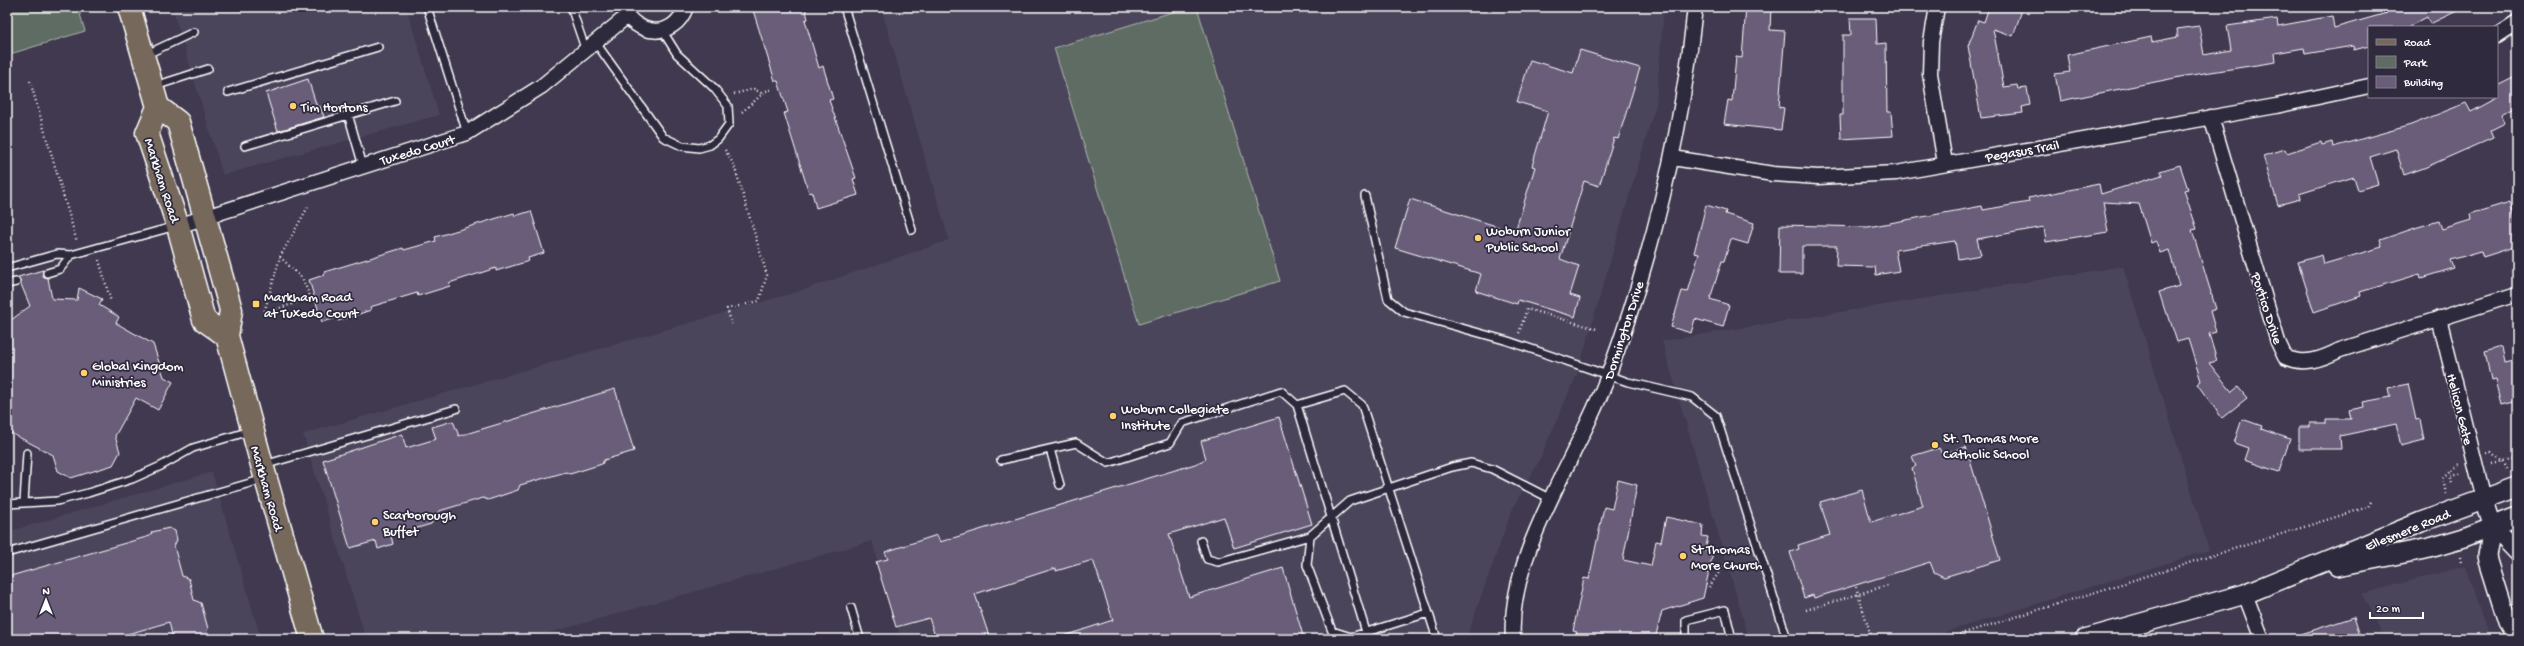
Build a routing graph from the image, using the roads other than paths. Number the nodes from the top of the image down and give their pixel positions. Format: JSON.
{"nodes":[{"id":1,"x":129,"y":7,"type":"edge"},
{"id":2,"x":427,"y":7,"type":"edge"},
{"id":3,"x":571,"y":7,"type":"edge"},
{"id":4,"x":686,"y":7,"type":"edge"},
{"id":5,"x":844,"y":7,"type":"edge"},
{"id":6,"x":1695,"y":7,"type":"edge"},
{"id":7,"x":1938,"y":7,"type":"edge"},
{"id":8,"x":624,"y":12,"type":"edge"},
{"id":9,"x":2517,"y":23,"type":"edge"},
{"id":10,"x":662,"y":30,"type":"junction"},
{"id":11,"x":194,"y":32,"type":"dead end"},
{"id":12,"x":2498,"y":35,"type":"edge"},
{"id":13,"x":378,"y":47,"type":"dead end"},
{"id":14,"x":591,"y":47,"type":"junction"},
{"id":15,"x":143,"y":56,"type":"junction"},
{"id":16,"x":208,"y":69,"type":"dead end"},
{"id":17,"x":152,"y":86,"type":"junction"},
{"id":18,"x":2368,"y":86,"type":"edge"},
{"id":19,"x":228,"y":92,"type":"dead end"},
{"id":20,"x":395,"y":101,"type":"dead end"},
{"id":21,"x":158,"y":107,"type":"junction"},
{"id":22,"x":348,"y":114,"type":"junction"},
{"id":23,"x":2211,"y":117,"type":"junction"},
{"id":24,"x":467,"y":133,"type":"junction"},
{"id":25,"x":245,"y":146,"type":"dead end"},
{"id":26,"x":1673,"y":158,"type":"junction"},
{"id":27,"x":1945,"y":163,"type":"junction"},
{"id":28,"x":363,"y":166,"type":"junction"},
{"id":29,"x":1365,"y":196,"type":"dead end"},
{"id":30,"x":205,"y":218,"type":"junction"},
{"id":31,"x":178,"y":226,"type":"junction"},
{"id":32,"x":912,"y":230,"type":"dead end"},
{"id":33,"x":71,"y":255,"type":"junction"},
{"id":34,"x":7,"y":268,"type":"edge"},
{"id":35,"x":48,"y":272,"type":"dead end"},
{"id":36,"x":16,"y":282,"type":"dead end"},
{"id":37,"x":7,"y":284,"type":"edge"},
{"id":38,"x":2517,"y":294,"type":"edge"},
{"id":39,"x":2438,"y":318,"type":"junction"},
{"id":40,"x":228,"y":336,"type":"junction"},
{"id":41,"x":1608,"y":375,"type":"junction"},
{"id":42,"x":1297,"y":405,"type":"junction"},
{"id":43,"x":456,"y":409,"type":"dead end"},
{"id":44,"x":252,"y":430,"type":"junction"},
{"id":45,"x":1050,"y":449,"type":"junction"},
{"id":46,"x":27,"y":453,"type":"dead end"},
{"id":47,"x":1000,"y":460,"type":"dead end"},
{"id":48,"x":263,"y":472,"type":"junction"},
{"id":49,"x":2513,"y":480,"type":"edge"},
{"id":50,"x":1060,"y":485,"type":"dead end"},
{"id":51,"x":1388,"y":487,"type":"junction"},
{"id":52,"x":1551,"y":499,"type":"junction"},
{"id":53,"x":2484,"y":499,"type":"junction"},
{"id":54,"x":24,"y":502,"type":"junction"},
{"id":55,"x":7,"y":504,"type":"edge"},
{"id":56,"x":2517,"y":517,"type":"edge"},
{"id":57,"x":1331,"y":518,"type":"junction"},
{"id":58,"x":2493,"y":527,"type":"junction"},
{"id":59,"x":1310,"y":536,"type":"junction"},
{"id":60,"x":1201,"y":541,"type":"dead end"},
{"id":61,"x":2517,"y":552,"type":"edge"},
{"id":62,"x":7,"y":553,"type":"edge"},
{"id":63,"x":2298,"y":574,"type":"junction"},
{"id":64,"x":2246,"y":594,"type":"junction"},
{"id":65,"x":851,"y":608,"type":"dead end"},
{"id":66,"x":1428,"y":612,"type":"junction"},
{"id":67,"x":1366,"y":632,"type":"junction"},
{"id":68,"x":312,"y":639,"type":"edge"},
{"id":69,"x":860,"y":639,"type":"edge"},
{"id":70,"x":1437,"y":639,"type":"edge"},
{"id":71,"x":1512,"y":639,"type":"edge"},
{"id":72,"x":1686,"y":639,"type":"edge"},
{"id":73,"x":1732,"y":639,"type":"edge"},
{"id":74,"x":1787,"y":639,"type":"edge"},
{"id":75,"x":2085,"y":639,"type":"edge"},
{"id":76,"x":2262,"y":639,"type":"edge"},
{"id":77,"x":2517,"y":639,"type":"edge"}],
"edges":[{"from":1,"to":15,"type":"main road"},
{"from":2,"to":24,"type":"lane"},
{"from":3,"to":14,"type":"lane"},
{"from":4,"to":10,"type":"street"},
{"from":5,"to":32,"type":"lane"},
{"from":6,"to":26,"type":"street","name":"Dormington Drive"},
{"from":7,"to":27,"type":"street"},
{"from":8,"to":10,"type":"street"},
{"from":8,"to":14,"type":"street","name":"Tuxedo Court"},
{"from":9,"to":12,"type":"street"},
{"from":10,"to":14,"type":"lane"},
{"from":11,"to":15,"type":"lane"},
{"from":13,"to":19,"type":"lane"},
{"from":14,"to":24,"type":"street","name":"Tuxedo Court"},
{"from":15,"to":17,"type":"main road"},
{"from":16,"to":17,"type":"lane"},
{"from":17,"to":21,"type":"main road"},
{"from":18,"to":23,"type":"street","name":"Pegasus Trail"},
{"from":20,"to":22,"type":"lane"},
{"from":21,"to":30,"type":"main road","name":"Markham Road"},
{"from":21,"to":31,"type":"main road","name":"Markham Road"},
{"from":22,"to":25,"type":"lane"},
{"from":22,"to":28,"type":"lane"},
{"from":23,"to":27,"type":"street","name":"Pegasus Trail"},
{"from":23,"to":39,"type":"street","name":"Portico Drive"},
{"from":24,"to":28,"type":"street","name":"Tuxedo Court"},
{"from":26,"to":27,"type":"street","name":"Pegasus Trail"},
{"from":26,"to":41,"type":"street","name":"Dormington Drive"},
{"from":28,"to":30,"type":"street","name":"Tuxedo Court"},
{"from":29,"to":41,"type":"lane"},
{"from":30,"to":31,"type":"street","name":"Tuxedo Court"},
{"from":30,"to":40,"type":"main road","name":"Markham Road"},
{"from":31,"to":33,"type":"lane"},
{"from":31,"to":40,"type":"main road","name":"Markham Road"},
{"from":33,"to":34,"type":"lane"},
{"from":33,"to":35,"type":"lane"},
{"from":36,"to":37,"type":"lane"},
{"from":38,"to":39,"type":"street","name":"Portico Drive"},
{"from":39,"to":53,"type":"street","name":"Helicon Gate"},
{"from":40,"to":44,"type":"main road","name":"Markham Road"},
{"from":41,"to":52,"type":"street","name":"Dormington Drive"},
{"from":41,"to":74,"type":"lane"},
{"from":42,"to":45,"type":"lane"},
{"from":42,"to":51,"type":"lane"},
{"from":42,"to":57,"type":"lane"},
{"from":43,"to":48,"type":"lane"},
{"from":44,"to":48,"type":"main road","name":"Markham Road"},
{"from":44,"to":54,"type":"lane"},
{"from":45,"to":47,"type":"lane"},
{"from":45,"to":50,"type":"lane"},
{"from":46,"to":54,"type":"lane"},
{"from":48,"to":62,"type":"lane"},
{"from":48,"to":68,"type":"main road","name":"Markham Road"},
{"from":49,"to":53,"type":"main road","name":"Ellesmere Road"},
{"from":51,"to":52,"type":"lane"},
{"from":51,"to":57,"type":"lane"},
{"from":51,"to":66,"type":"lane"},
{"from":52,"to":71,"type":"street","name":"Dormington Drive"},
{"from":53,"to":58,"type":"street"},
{"from":53,"to":63,"type":"main road","name":"Ellesmere Road"},
{"from":54,"to":55,"type":"lane"},
{"from":56,"to":58,"type":"main road","name":"Ellesmere Road"},
{"from":57,"to":59,"type":"lane"},
{"from":57,"to":67,"type":"lane"},
{"from":58,"to":61,"type":"street"},
{"from":58,"to":63,"type":"main road","name":"Ellesmere Road"},
{"from":58,"to":77,"type":"street"},
{"from":59,"to":60,"type":"lane"},
{"from":59,"to":67,"type":"lane"},
{"from":63,"to":64,"type":"main road","name":"Ellesmere Road"},
{"from":64,"to":75,"type":"main road","name":"Ellesmere Road"},
{"from":64,"to":76,"type":"street"},
{"from":65,"to":69,"type":"lane"},
{"from":66,"to":67,"type":"lane"},
{"from":66,"to":70,"type":"lane"},
{"from":72,"to":73,"type":"lane"}]}
